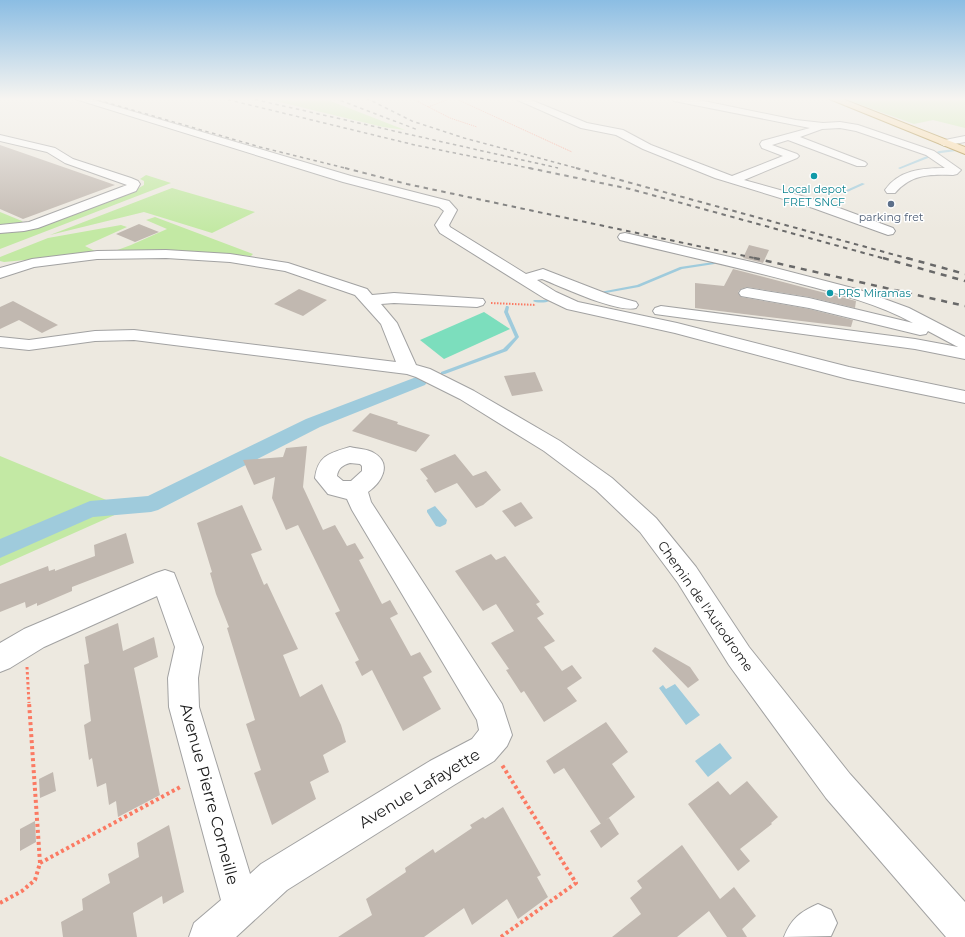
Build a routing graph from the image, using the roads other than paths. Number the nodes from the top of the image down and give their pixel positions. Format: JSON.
{"nodes":[{"id":1,"x":16,"y":142,"type":"edge"},
{"id":2,"x":222,"y":142,"type":"edge"},
{"id":3,"x":636,"y":142,"type":"edge"},
{"id":4,"x":773,"y":142,"type":"edge"},
{"id":5,"x":802,"y":142,"type":"edge"},
{"id":6,"x":900,"y":142,"type":"edge"},
{"id":7,"x":931,"y":142,"type":"edge"},
{"id":8,"x":941,"y":142,"type":"edge"},
{"id":9,"x":907,"y":144,"type":"junction"},
{"id":10,"x":965,"y":151,"type":"edge"},
{"id":11,"x":861,"y":164,"type":"dead end"},
{"id":12,"x":960,"y":174,"type":"edge"},
{"id":13,"x":733,"y":180,"type":"junction"},
{"id":14,"x":890,"y":190,"type":"dead end"},
{"id":15,"x":0,"y":228,"type":"edge"},
{"id":16,"x":888,"y":231,"type":"dead end"},
{"id":17,"x":625,"y":237,"type":"dead end"},
{"id":18,"x":0,"y":273,"type":"edge"},
{"id":19,"x":526,"y":280,"type":"junction"},
{"id":20,"x":747,"y":293,"type":"dead end"},
{"id":21,"x":368,"y":300,"type":"junction"},
{"id":22,"x":477,"y":302,"type":"road end"},
{"id":23,"x":0,"y":342,"type":"edge"},
{"id":24,"x":18,"y":344,"type":"junction"},
{"id":25,"x":965,"y":345,"type":"edge"},
{"id":26,"x":0,"y":350,"type":"edge"},
{"id":27,"x":965,"y":354,"type":"edge"},
{"id":28,"x":408,"y":369,"type":"junction"},
{"id":29,"x":965,"y":397,"type":"edge"},
{"id":30,"x":355,"y":489,"type":"dead end"},
{"id":31,"x":0,"y":659,"type":"edge"},
{"id":32,"x":241,"y":906,"type":"junction"},
{"id":33,"x":965,"y":930,"type":"edge"},
{"id":34,"x":208,"y":937,"type":"edge"}],
"edges":[{"from":1,"to":15,"type":"street"},
{"from":2,"to":19,"type":"street"},
{"from":3,"to":13,"type":"street"},
{"from":4,"to":13,"type":"street"},
{"from":5,"to":11,"type":"street"},
{"from":6,"to":9,"type":"street"},
{"from":7,"to":9,"type":"street"},
{"from":8,"to":10,"type":"main road"},
{"from":9,"to":12,"type":"street"},
{"from":12,"to":14,"type":"street"},
{"from":13,"to":16,"type":"street"},
{"from":17,"to":25,"type":"street"},
{"from":18,"to":21,"type":"street"},
{"from":19,"to":27,"type":"street"},
{"from":19,"to":29,"type":"street"},
{"from":20,"to":25,"type":"street"},
{"from":21,"to":22,"type":"street"},
{"from":21,"to":28,"type":"street"},
{"from":23,"to":24,"type":"street"},
{"from":24,"to":26,"type":"street"},
{"from":24,"to":28,"type":"street","name":"Chemin de l'Autodrome"},
{"from":28,"to":33,"type":"street","name":"Chemin de l'Autodrome"},
{"from":30,"to":32,"type":"street","name":"Avenue Lafayette"},
{"from":31,"to":32,"type":"street","name":"Avenue Pierre Corneille"},
{"from":32,"to":34,"type":"street","name":"Avenue Lafayette"}]}
